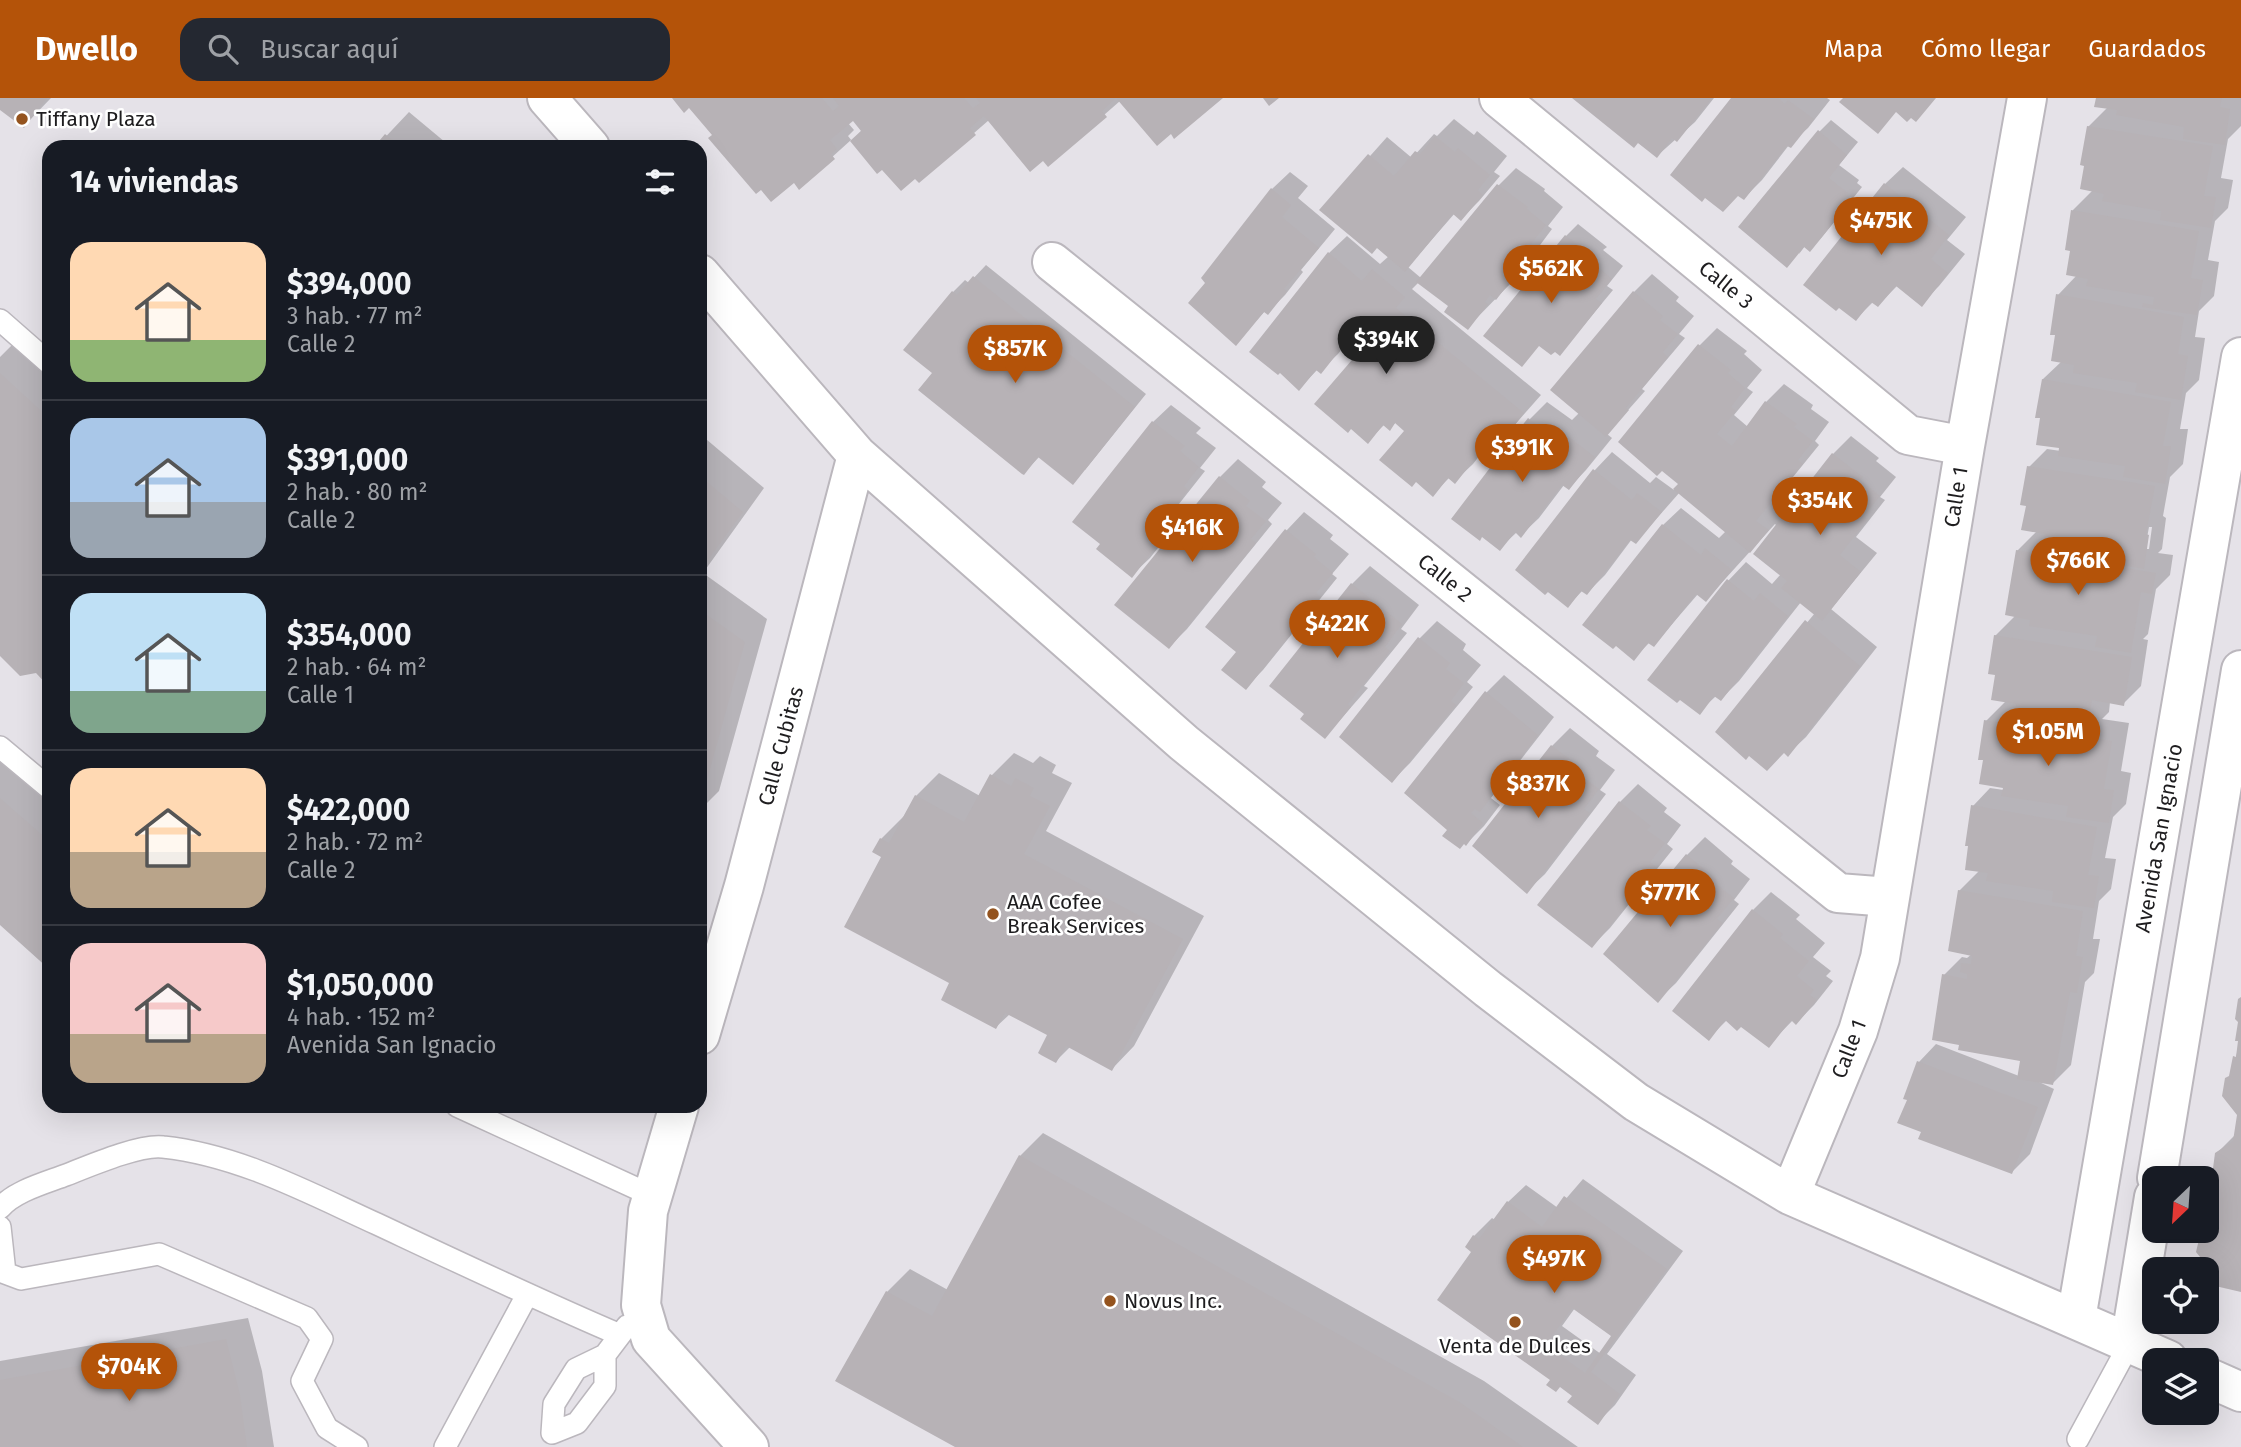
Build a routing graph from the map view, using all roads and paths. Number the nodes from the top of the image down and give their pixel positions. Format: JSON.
{"nodes":[{"id":1,"x":547,"y":98,"type":"edge"},
{"id":2,"x":1499,"y":98,"type":"edge"},
{"id":3,"x":2027,"y":98,"type":"edge"},
{"id":4,"x":584,"y":140,"type":"edge"},
{"id":5,"x":1052,"y":262,"type":"dead end"},
{"id":6,"x":707,"y":282,"type":"edge"},
{"id":7,"x":0,"y":320,"type":"edge"},
{"id":8,"x":42,"y":357,"type":"edge"},
{"id":9,"x":2241,"y":357,"type":"edge"},
{"id":10,"x":1965,"y":446,"type":"junction"},
{"id":11,"x":857,"y":455,"type":"junction"},
{"id":12,"x":2241,"y":670,"type":"edge"},
{"id":13,"x":0,"y":747,"type":"edge"},
{"id":14,"x":42,"y":782,"type":"edge"},
{"id":15,"x":2165,"y":802,"type":"junction"},
{"id":16,"x":2230,"y":815,"type":"edge"},
{"id":17,"x":1889,"y":897,"type":"junction"},
{"id":18,"x":709,"y":962,"type":"edge"},
{"id":19,"x":472,"y":1113,"type":"edge"},
{"id":20,"x":677,"y":1113,"type":"edge"},
{"id":21,"x":2159,"y":1166,"type":"edge"},
{"id":22,"x":1790,"y":1195,"type":"junction"},
{"id":23,"x":653,"y":1196,"type":"junction"},
{"id":24,"x":0,"y":1208,"type":"edge"},
{"id":25,"x":0,"y":1227,"type":"edge"},
{"id":26,"x":2146,"y":1243,"type":"edge"},
{"id":27,"x":527,"y":1295,"type":"junction"},
{"id":28,"x":2076,"y":1319,"type":"junction"},
{"id":29,"x":631,"y":1320,"type":"junction"},
{"id":30,"x":2130,"y":1343,"type":"junction"},
{"id":31,"x":2142,"y":1348,"type":"edge"},
{"id":32,"x":605,"y":1356,"type":"junction"},
{"id":33,"x":2219,"y":1382,"type":"edge"},
{"id":34,"x":2241,"y":1392,"type":"edge"},
{"id":35,"x":2078,"y":1439,"type":"dead end"},
{"id":36,"x":547,"y":1440,"type":"edge"},
{"id":37,"x":357,"y":1447,"type":"edge"},
{"id":38,"x":446,"y":1447,"type":"edge"},
{"id":39,"x":748,"y":1447,"type":"edge"}],
"edges":[{"from":1,"to":4,"type":"street"},
{"from":2,"to":10,"type":"street","name":"Calle 3"},
{"from":3,"to":10,"type":"street","name":"Calle 1"},
{"from":5,"to":17,"type":"street","name":"Calle 2"},
{"from":6,"to":11,"type":"street"},
{"from":7,"to":8,"type":"lane"},
{"from":9,"to":15,"type":"street","name":"Avenida San Ignacio"},
{"from":10,"to":17,"type":"street","name":"Calle 1"},
{"from":11,"to":18,"type":"street","name":"Calle Cubitas"},
{"from":11,"to":22,"type":"street"},
{"from":12,"to":16,"type":"street"},
{"from":13,"to":14,"type":"lane"},
{"from":15,"to":16,"type":"street"},
{"from":15,"to":28,"type":"street","name":"Avenida San Ignacio"},
{"from":16,"to":21,"type":"street"},
{"from":17,"to":22,"type":"street","name":"Calle 1"},
{"from":19,"to":23,"type":"lane"},
{"from":20,"to":23,"type":"street"},
{"from":22,"to":28,"type":"street"},
{"from":23,"to":29,"type":"street"},
{"from":24,"to":27,"type":"lane"},
{"from":25,"to":37,"type":"lane"},
{"from":26,"to":30,"type":"street"},
{"from":27,"to":29,"type":"lane"},
{"from":27,"to":38,"type":"lane"},
{"from":28,"to":30,"type":"street"},
{"from":29,"to":32,"type":"lane"},
{"from":29,"to":39,"type":"street"},
{"from":30,"to":31,"type":"street"},
{"from":30,"to":35,"type":"lane"},
{"from":32,"to":36,"type":"lane"},
{"from":32,"to":36,"type":"lane"},
{"from":33,"to":34,"type":"street"}]}
